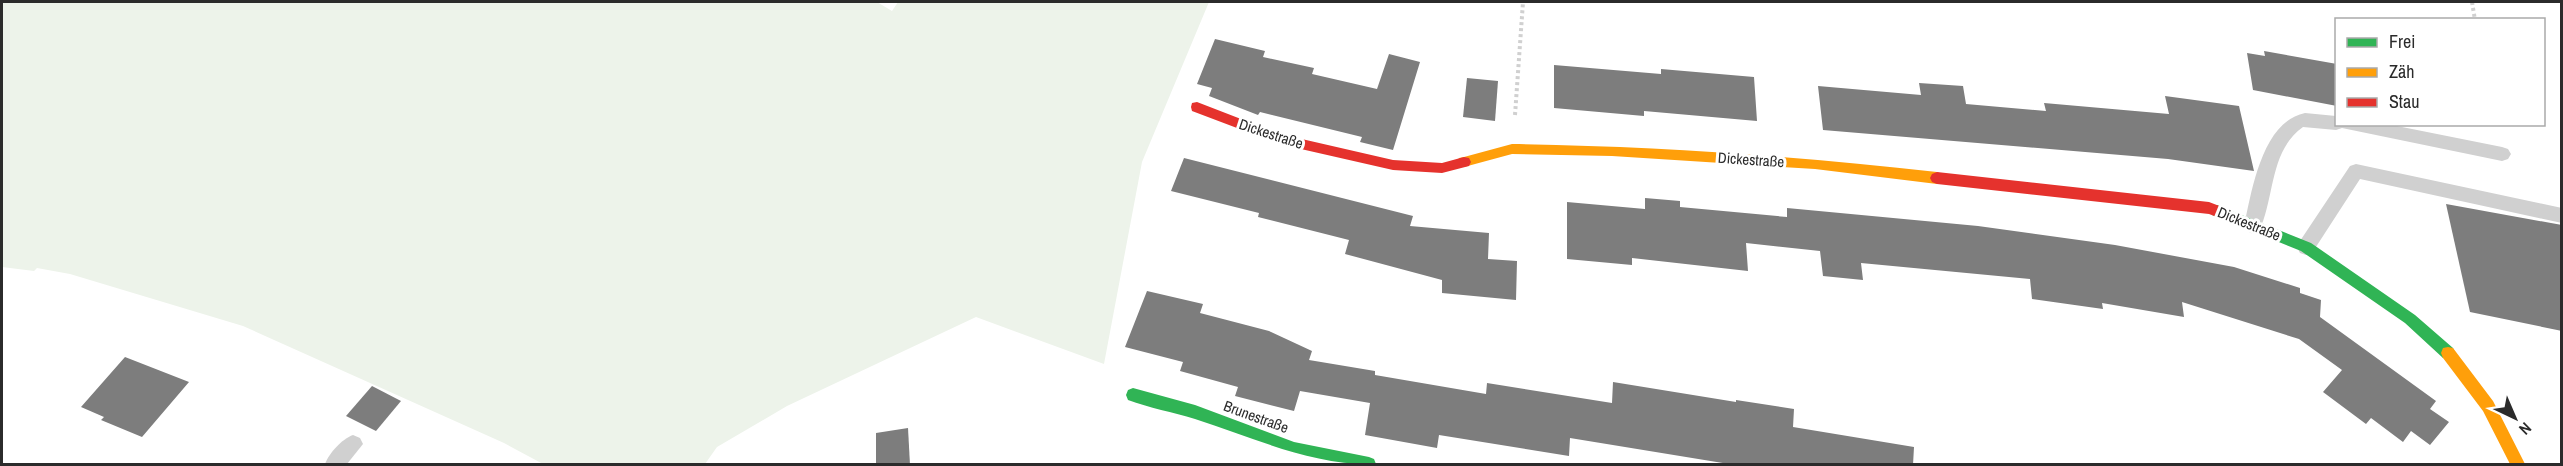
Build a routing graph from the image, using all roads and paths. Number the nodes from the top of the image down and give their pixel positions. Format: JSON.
{"nodes":[{"id":1,"x":1522,"y":2,"type":"edge"},
{"id":2,"x":2472,"y":2,"type":"edge"},
{"id":3,"x":2475,"y":18,"type":"edge"},
{"id":4,"x":1197,"y":107,"type":"dead end"},
{"id":5,"x":2335,"y":123,"type":"edge"},
{"id":6,"x":2358,"y":126,"type":"edge"},
{"id":7,"x":1512,"y":149,"type":"junction"},
{"id":8,"x":2502,"y":154,"type":"dead end"},
{"id":9,"x":2562,"y":216,"type":"edge"},
{"id":10,"x":2253,"y":226,"type":"junction"},
{"id":11,"x":2306,"y":247,"type":"junction"},
{"id":12,"x":1133,"y":395,"type":"dead end"},
{"id":13,"x":353,"y":444,"type":"dead end"},
{"id":14,"x":335,"y":465,"type":"edge"},
{"id":15,"x":1369,"y":465,"type":"edge"},
{"id":16,"x":2518,"y":465,"type":"edge"}],
"edges":[{"from":1,"to":7,"type":"path"},
{"from":2,"to":3,"type":"path"},
{"from":4,"to":7,"type":"street","name":"Dickestraße"},
{"from":5,"to":10,"type":"lane"},
{"from":6,"to":8,"type":"lane"},
{"from":7,"to":10,"type":"street","name":"Dickestraße"},
{"from":9,"to":11,"type":"lane"},
{"from":10,"to":11,"type":"street","name":"Dickestraße"},
{"from":11,"to":16,"type":"street","name":"Dickestraße"},
{"from":12,"to":15,"type":"street","name":"Brunestraße"},
{"from":13,"to":14,"type":"lane"}]}
